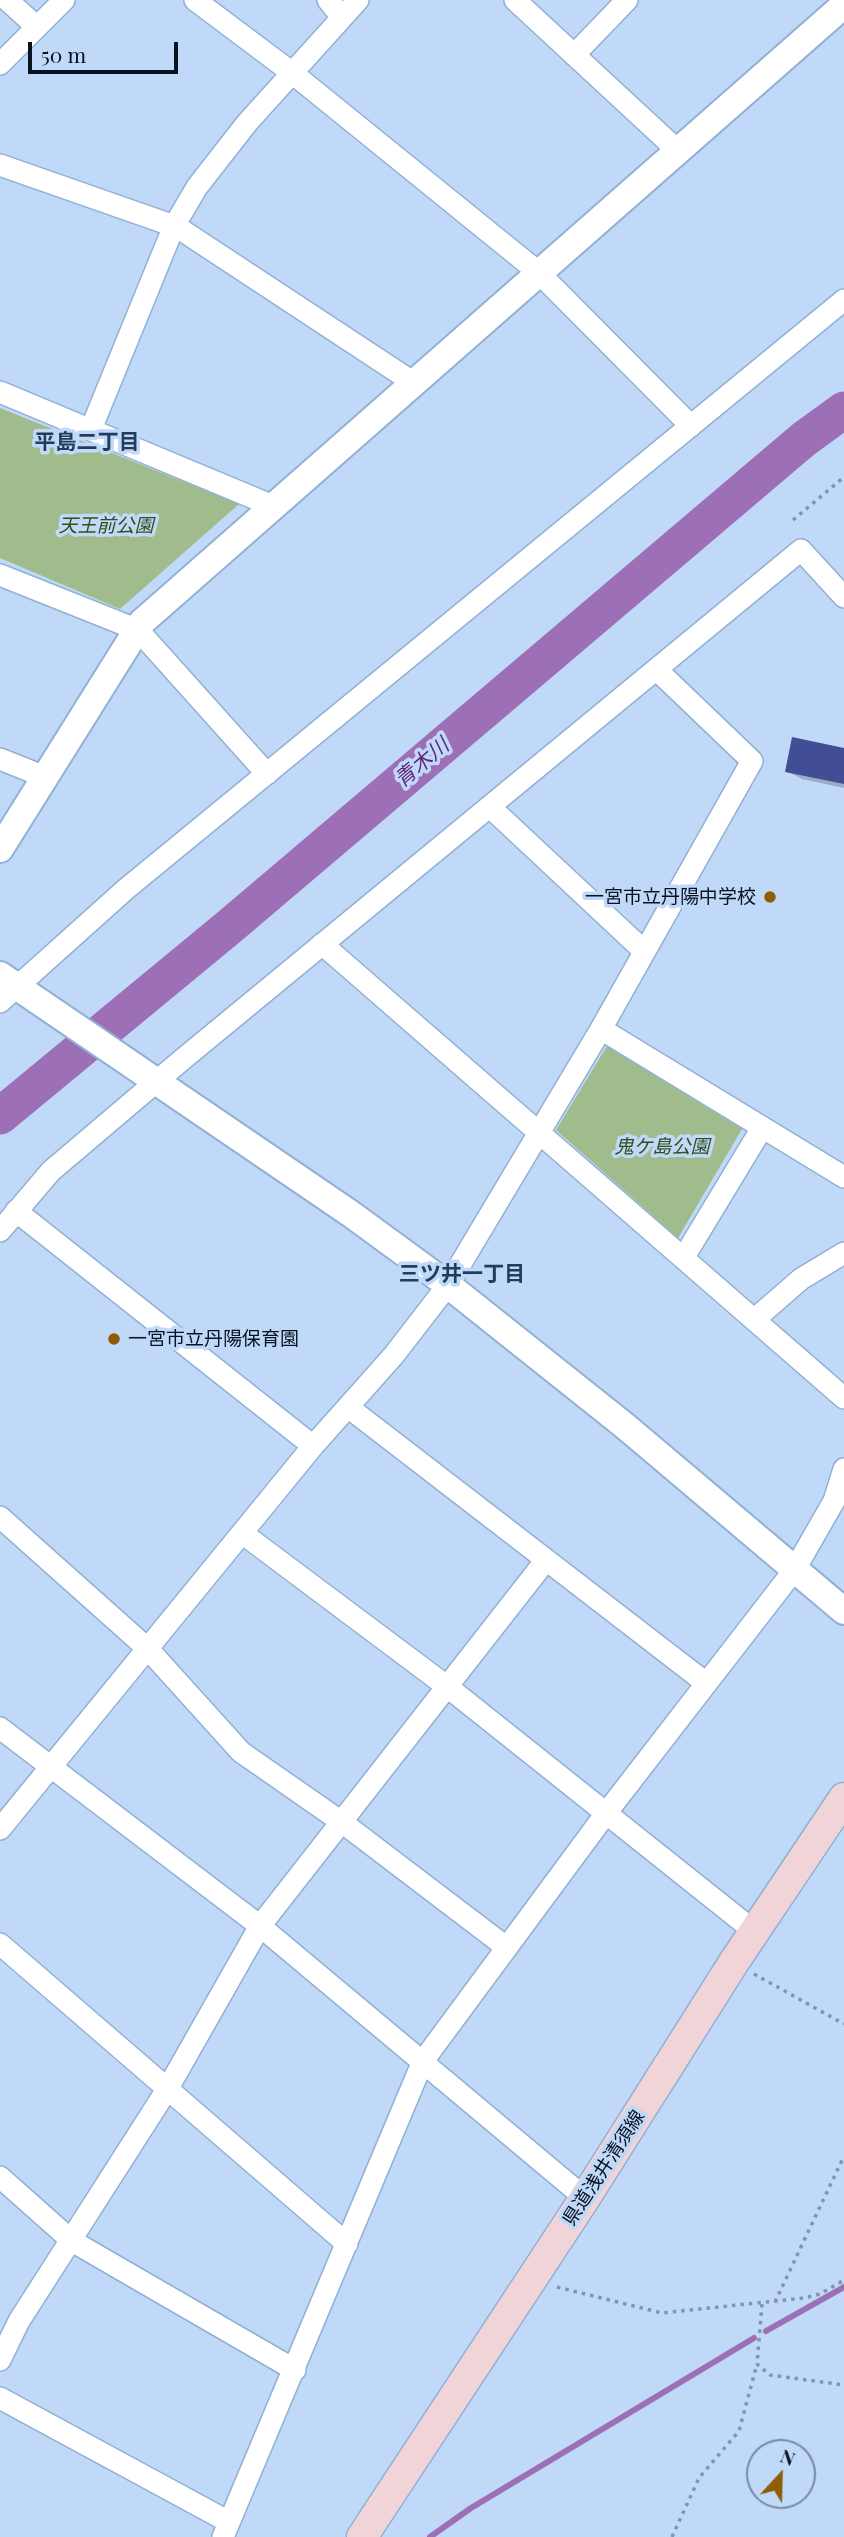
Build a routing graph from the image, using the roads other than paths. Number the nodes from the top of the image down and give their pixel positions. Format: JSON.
{"nodes":[{"id":1,"x":6,"y":0,"type":"edge"},
{"id":2,"x":64,"y":0,"type":"edge"},
{"id":3,"x":195,"y":0,"type":"edge"},
{"id":4,"x":328,"y":0,"type":"edge"},
{"id":5,"x":358,"y":0,"type":"edge"},
{"id":6,"x":515,"y":0,"type":"edge"},
{"id":7,"x":627,"y":0,"type":"edge"},
{"id":8,"x":839,"y":8,"type":"edge"},
{"id":9,"x":342,"y":18,"type":"junction"},
{"id":10,"x":37,"y":27,"type":"junction"},
{"id":11,"x":574,"y":55,"type":"junction"},
{"id":12,"x":0,"y":64,"type":"edge"},
{"id":13,"x":291,"y":72,"type":"junction"},
{"id":14,"x":677,"y":150,"type":"junction"},
{"id":15,"x":0,"y":165,"type":"edge"},
{"id":16,"x":174,"y":226,"type":"junction"},
{"id":17,"x":538,"y":272,"type":"junction"},
{"id":18,"x":844,"y":300,"type":"edge"},
{"id":19,"x":414,"y":383,"type":"junction"},
{"id":20,"x":0,"y":392,"type":"edge"},
{"id":21,"x":691,"y":426,"type":"junction"},
{"id":22,"x":91,"y":429,"type":"junction"},
{"id":23,"x":273,"y":506,"type":"junction"},
{"id":24,"x":0,"y":575,"type":"edge"},
{"id":25,"x":844,"y":597,"type":"edge"},
{"id":26,"x":138,"y":630,"type":"junction"},
{"id":27,"x":657,"y":670,"type":"junction"},
{"id":28,"x":0,"y":759,"type":"edge"},
{"id":29,"x":267,"y":774,"type":"junction"},
{"id":30,"x":45,"y":777,"type":"junction"},
{"id":31,"x":490,"y":807,"type":"junction"},
{"id":32,"x":0,"y":849,"type":"edge"},
{"id":33,"x":322,"y":944,"type":"junction"},
{"id":34,"x":644,"y":951,"type":"junction"},
{"id":35,"x":13,"y":990,"type":"edge"},
{"id":36,"x":601,"y":1029,"type":"junction"},
{"id":37,"x":146,"y":1075,"type":"junction"},
{"id":38,"x":762,"y":1128,"type":"junction"},
{"id":39,"x":540,"y":1132,"type":"junction"},
{"id":40,"x":844,"y":1177,"type":"edge"},
{"id":41,"x":16,"y":1211,"type":"junction"},
{"id":42,"x":0,"y":1231,"type":"edge"},
{"id":43,"x":844,"y":1253,"type":"edge"},
{"id":44,"x":684,"y":1257,"type":"junction"},
{"id":45,"x":448,"y":1284,"type":"junction"},
{"id":46,"x":755,"y":1319,"type":"junction"},
{"id":47,"x":844,"y":1398,"type":"edge"},
{"id":48,"x":348,"y":1408,"type":"junction"},
{"id":49,"x":313,"y":1446,"type":"junction"},
{"id":50,"x":844,"y":1469,"type":"edge"},
{"id":51,"x":0,"y":1517,"type":"edge"},
{"id":52,"x":242,"y":1533,"type":"junction"},
{"id":53,"x":547,"y":1560,"type":"junction"},
{"id":54,"x":795,"y":1569,"type":"junction"},
{"id":55,"x":844,"y":1611,"type":"edge"},
{"id":56,"x":148,"y":1649,"type":"junction"},
{"id":57,"x":706,"y":1683,"type":"junction"},
{"id":58,"x":449,"y":1688,"type":"junction"},
{"id":59,"x":0,"y":1728,"type":"edge"},
{"id":60,"x":52,"y":1768,"type":"junction"},
{"id":61,"x":844,"y":1798,"type":"edge"},
{"id":62,"x":607,"y":1812,"type":"junction"},
{"id":63,"x":343,"y":1823,"type":"junction"},
{"id":64,"x":0,"y":1829,"type":"edge"},
{"id":65,"x":260,"y":1926,"type":"junction"},
{"id":66,"x":754,"y":1931,"type":"junction"},
{"id":67,"x":0,"y":1944,"type":"edge"},
{"id":68,"x":506,"y":1947,"type":"junction"},
{"id":69,"x":423,"y":2061,"type":"junction"},
{"id":70,"x":168,"y":2088,"type":"junction"},
{"id":71,"x":0,"y":2177,"type":"edge"},
{"id":72,"x":585,"y":2198,"type":"junction"},
{"id":73,"x":72,"y":2241,"type":"junction"},
{"id":74,"x":347,"y":2244,"type":"junction"},
{"id":75,"x":0,"y":2360,"type":"edge"},
{"id":76,"x":295,"y":2370,"type":"junction"},
{"id":77,"x":0,"y":2398,"type":"edge"},
{"id":78,"x":226,"y":2530,"type":"edge"},
{"id":79,"x":362,"y":2537,"type":"edge"}],
"edges":[{"from":1,"to":10,"type":"street"},
{"from":2,"to":10,"type":"street"},
{"from":3,"to":13,"type":"street"},
{"from":4,"to":9,"type":"street"},
{"from":5,"to":9,"type":"street"},
{"from":6,"to":11,"type":"street"},
{"from":7,"to":11,"type":"street"},
{"from":8,"to":14,"type":"street"},
{"from":9,"to":13,"type":"street"},
{"from":10,"to":12,"type":"street"},
{"from":11,"to":14,"type":"street"},
{"from":13,"to":16,"type":"street"},
{"from":13,"to":17,"type":"street"},
{"from":14,"to":17,"type":"street"},
{"from":15,"to":16,"type":"street"},
{"from":16,"to":19,"type":"street"},
{"from":16,"to":22,"type":"street"},
{"from":17,"to":19,"type":"street"},
{"from":17,"to":21,"type":"street"},
{"from":18,"to":21,"type":"street"},
{"from":19,"to":23,"type":"street"},
{"from":20,"to":22,"type":"street"},
{"from":21,"to":29,"type":"street"},
{"from":22,"to":23,"type":"street"},
{"from":23,"to":26,"type":"street"},
{"from":24,"to":26,"type":"street"},
{"from":25,"to":27,"type":"street"},
{"from":26,"to":29,"type":"street"},
{"from":26,"to":30,"type":"street"},
{"from":27,"to":31,"type":"street"},
{"from":27,"to":34,"type":"street"},
{"from":28,"to":30,"type":"street"},
{"from":29,"to":35,"type":"street"},
{"from":30,"to":32,"type":"street"},
{"from":31,"to":33,"type":"street"},
{"from":31,"to":34,"type":"street"},
{"from":33,"to":37,"type":"street"},
{"from":33,"to":39,"type":"street"},
{"from":34,"to":36,"type":"street"},
{"from":35,"to":37,"type":"street"},
{"from":36,"to":38,"type":"street"},
{"from":36,"to":39,"type":"street"},
{"from":37,"to":41,"type":"street"},
{"from":37,"to":45,"type":"street"},
{"from":38,"to":40,"type":"street"},
{"from":38,"to":44,"type":"street"},
{"from":39,"to":44,"type":"street"},
{"from":39,"to":45,"type":"street"},
{"from":41,"to":42,"type":"street"},
{"from":41,"to":49,"type":"street"},
{"from":43,"to":46,"type":"street"},
{"from":44,"to":46,"type":"street"},
{"from":45,"to":48,"type":"street"},
{"from":45,"to":54,"type":"street"},
{"from":46,"to":47,"type":"street"},
{"from":48,"to":49,"type":"street"},
{"from":48,"to":53,"type":"street"},
{"from":49,"to":52,"type":"street"},
{"from":50,"to":54,"type":"street"},
{"from":51,"to":56,"type":"street"},
{"from":52,"to":56,"type":"street"},
{"from":52,"to":58,"type":"street"},
{"from":53,"to":57,"type":"street"},
{"from":53,"to":58,"type":"street"},
{"from":54,"to":55,"type":"street"},
{"from":54,"to":57,"type":"street"},
{"from":56,"to":60,"type":"street"},
{"from":56,"to":63,"type":"street"},
{"from":57,"to":62,"type":"street"},
{"from":58,"to":62,"type":"street"},
{"from":58,"to":63,"type":"street"},
{"from":59,"to":60,"type":"street"},
{"from":60,"to":64,"type":"street"},
{"from":60,"to":65,"type":"street"},
{"from":61,"to":66,"type":"main road","name":"県道浅井清須線"},
{"from":62,"to":66,"type":"street"},
{"from":62,"to":68,"type":"street"},
{"from":63,"to":65,"type":"street"},
{"from":63,"to":68,"type":"street"},
{"from":65,"to":69,"type":"street"},
{"from":65,"to":70,"type":"street"},
{"from":66,"to":72,"type":"main road","name":"県道浅井清須線"},
{"from":67,"to":70,"type":"street"},
{"from":68,"to":69,"type":"street"},
{"from":69,"to":72,"type":"street"},
{"from":69,"to":74,"type":"street"},
{"from":70,"to":73,"type":"street"},
{"from":70,"to":74,"type":"street"},
{"from":71,"to":73,"type":"street"},
{"from":72,"to":79,"type":"main road","name":"県道浅井清須線"},
{"from":73,"to":75,"type":"street"},
{"from":73,"to":76,"type":"street"},
{"from":74,"to":76,"type":"street"},
{"from":76,"to":78,"type":"street"},
{"from":77,"to":78,"type":"street"}]}
